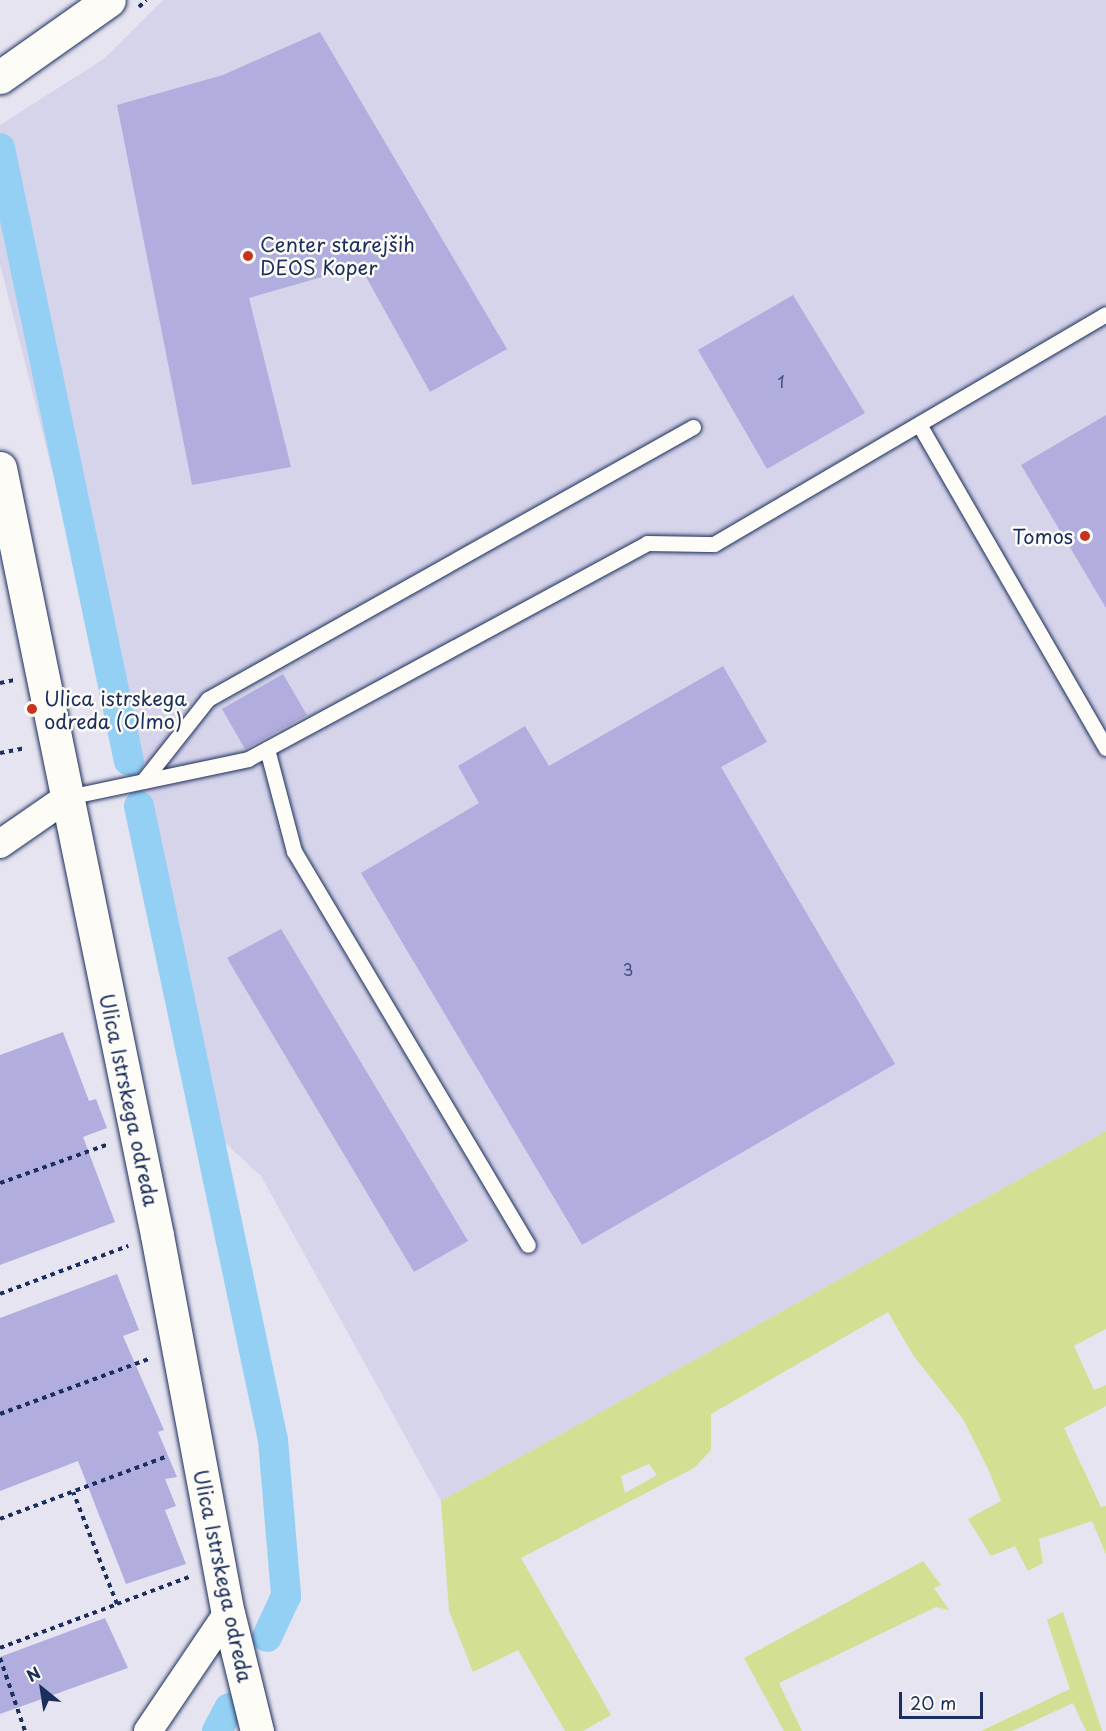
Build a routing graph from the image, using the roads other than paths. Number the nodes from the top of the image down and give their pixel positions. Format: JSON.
{"nodes":[{"id":1,"x":109,"y":0,"type":"edge"},
{"id":2,"x":0,"y":78,"type":"edge"},
{"id":3,"x":1106,"y":314,"type":"edge"},
{"id":4,"x":920,"y":426,"type":"junction"},
{"id":5,"x":693,"y":427,"type":"dead end"},
{"id":6,"x":0,"y":468,"type":"edge"},
{"id":7,"x":1106,"y":748,"type":"edge"},
{"id":8,"x":267,"y":749,"type":"junction"},
{"id":9,"x":143,"y":781,"type":"junction"},
{"id":10,"x":68,"y":797,"type":"junction"},
{"id":11,"x":0,"y":844,"type":"edge"},
{"id":12,"x":528,"y":1245,"type":"dead end"},
{"id":13,"x":228,"y":1613,"type":"junction"},
{"id":14,"x":148,"y":1731,"type":"edge"},
{"id":15,"x":257,"y":1731,"type":"edge"}],
"edges":[{"from":1,"to":2,"type":"street"},
{"from":3,"to":4,"type":"lane"},
{"from":4,"to":7,"type":"lane"},
{"from":4,"to":8,"type":"lane"},
{"from":5,"to":9,"type":"lane"},
{"from":6,"to":10,"type":"street","name":"Ulica Istrskega odreda"},
{"from":8,"to":9,"type":"lane"},
{"from":8,"to":12,"type":"lane"},
{"from":9,"to":10,"type":"lane"},
{"from":10,"to":11,"type":"street"},
{"from":10,"to":13,"type":"street","name":"Ulica Istrskega odreda"},
{"from":13,"to":14,"type":"street"},
{"from":13,"to":15,"type":"street","name":"Ulica Istrskega odreda"}]}
